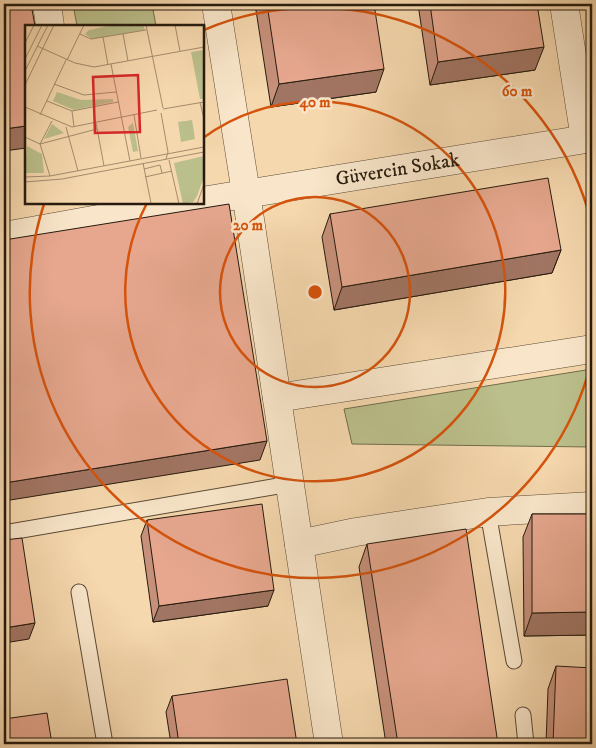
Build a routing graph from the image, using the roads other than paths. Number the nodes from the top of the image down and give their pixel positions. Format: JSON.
{"nodes":[{"id":1,"x":47,"y":4,"type":"edge"},
{"id":2,"x":216,"y":4,"type":"edge"},
{"id":3,"x":564,"y":4,"type":"edge"},
{"id":4,"x":50,"y":25,"type":"edge"},
{"id":5,"x":582,"y":56,"type":"edge"},
{"id":6,"x":588,"y":138,"type":"edge"},
{"id":7,"x":246,"y":193,"type":"junction"},
{"id":8,"x":204,"y":201,"type":"edge"},
{"id":9,"x":172,"y":204,"type":"edge"},
{"id":10,"x":75,"y":213,"type":"edge"},
{"id":11,"x":4,"y":236,"type":"edge"},
{"id":12,"x":592,"y":349,"type":"edge"},
{"id":13,"x":277,"y":398,"type":"junction"},
{"id":14,"x":290,"y":484,"type":"junction"},
{"id":15,"x":592,"y":506,"type":"edge"},
{"id":16,"x":488,"y":512,"type":"junction"},
{"id":17,"x":4,"y":533,"type":"edge"},
{"id":18,"x":299,"y":544,"type":"junction"},
{"id":19,"x":79,"y":592,"type":"dead end"},
{"id":20,"x":514,"y":661,"type":"dead end"},
{"id":21,"x":523,"y":715,"type":"dead end"},
{"id":22,"x":105,"y":744,"type":"edge"},
{"id":23,"x":329,"y":744,"type":"edge"},
{"id":24,"x":526,"y":744,"type":"edge"}],
"edges":[{"from":1,"to":4,"type":"street"},
{"from":2,"to":7,"type":"street"},
{"from":3,"to":5,"type":"street"},
{"from":5,"to":6,"type":"street"},
{"from":6,"to":7,"type":"street","name":"Güvercin Sokak"},
{"from":7,"to":8,"type":"street","name":"Güvercin Sokak"},
{"from":7,"to":13,"type":"street"},
{"from":9,"to":10,"type":"street"},
{"from":10,"to":11,"type":"street"},
{"from":12,"to":13,"type":"street"},
{"from":13,"to":14,"type":"street"},
{"from":14,"to":17,"type":"lane"},
{"from":14,"to":18,"type":"street"},
{"from":15,"to":16,"type":"street"},
{"from":16,"to":18,"type":"street"},
{"from":16,"to":20,"type":"lane"},
{"from":18,"to":23,"type":"street"},
{"from":19,"to":22,"type":"lane"},
{"from":21,"to":24,"type":"lane"}]}
